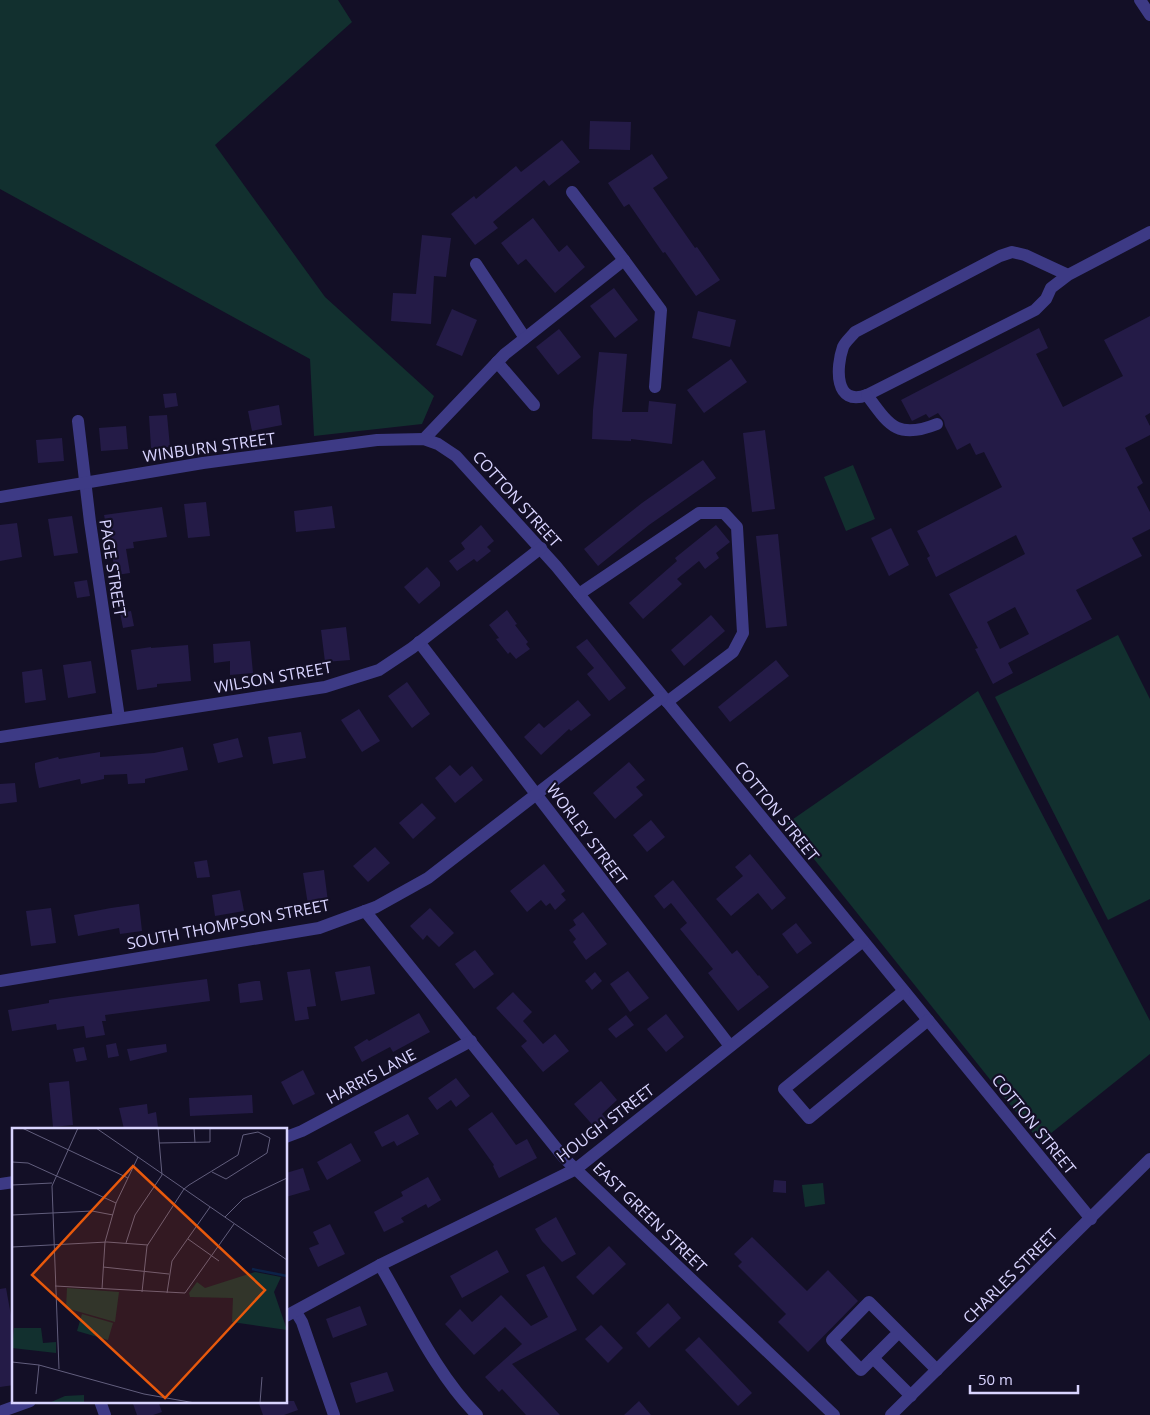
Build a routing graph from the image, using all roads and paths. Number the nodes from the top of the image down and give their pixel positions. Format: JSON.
{"nodes":[{"id":1,"x":1140,"y":0,"type":"edge"},
{"id":2,"x":1150,"y":14,"type":"edge"},
{"id":3,"x":572,"y":192,"type":"dead end"},
{"id":4,"x":1150,"y":232,"type":"edge"},
{"id":5,"x":624,"y":260,"type":"junction"},
{"id":6,"x":476,"y":264,"type":"dead end"},
{"id":7,"x":1068,"y":275,"type":"junction"},
{"id":8,"x":525,"y":338,"type":"junction"},
{"id":9,"x":497,"y":362,"type":"junction"},
{"id":10,"x":655,"y":387,"type":"dead end"},
{"id":11,"x":867,"y":395,"type":"junction"},
{"id":12,"x":534,"y":405,"type":"dead end"},
{"id":13,"x":78,"y":421,"type":"dead end"},
{"id":14,"x":936,"y":424,"type":"dead end"},
{"id":15,"x":424,"y":439,"type":"junction"},
{"id":16,"x":85,"y":484,"type":"junction"},
{"id":17,"x":0,"y":497,"type":"edge"},
{"id":18,"x":541,"y":548,"type":"junction"},
{"id":19,"x":579,"y":594,"type":"junction"},
{"id":20,"x":419,"y":642,"type":"junction"},
{"id":21,"x":664,"y":700,"type":"junction"},
{"id":22,"x":119,"y":718,"type":"junction"},
{"id":23,"x":0,"y":737,"type":"edge"},
{"id":24,"x":536,"y":794,"type":"junction"},
{"id":25,"x":365,"y":911,"type":"junction"},
{"id":26,"x":863,"y":941,"type":"junction"},
{"id":27,"x":0,"y":981,"type":"edge"},
{"id":28,"x":904,"y":991,"type":"junction"},
{"id":29,"x":928,"y":1020,"type":"junction"},
{"id":30,"x":471,"y":1041,"type":"junction"},
{"id":31,"x":730,"y":1046,"type":"junction"},
{"id":32,"x":288,"y":1136,"type":"edge"},
{"id":33,"x":1150,"y":1159,"type":"edge"},
{"id":34,"x":576,"y":1169,"type":"junction"},
{"id":35,"x":1091,"y":1219,"type":"junction"},
{"id":36,"x":380,"y":1264,"type":"junction"},
{"id":37,"x":291,"y":1314,"type":"edge"},
{"id":38,"x":899,"y":1332,"type":"junction"},
{"id":39,"x":873,"y":1358,"type":"junction"},
{"id":40,"x":937,"y":1370,"type":"junction"},
{"id":41,"x":911,"y":1396,"type":"junction"},
{"id":42,"x":27,"y":1402,"type":"edge"},
{"id":43,"x":100,"y":1402,"type":"edge"},
{"id":44,"x":0,"y":1412,"type":"edge"},
{"id":45,"x":104,"y":1415,"type":"edge"},
{"id":46,"x":334,"y":1415,"type":"edge"},
{"id":47,"x":477,"y":1415,"type":"edge"},
{"id":48,"x":834,"y":1415,"type":"edge"},
{"id":49,"x":891,"y":1415,"type":"edge"}],
"edges":[{"from":1,"to":2,"type":"street"},
{"from":3,"to":5,"type":"street"},
{"from":4,"to":7,"type":"street"},
{"from":5,"to":8,"type":"street"},
{"from":5,"to":10,"type":"street"},
{"from":6,"to":8,"type":"street"},
{"from":7,"to":11,"type":"street"},
{"from":7,"to":11,"type":"street"},
{"from":8,"to":9,"type":"street"},
{"from":9,"to":12,"type":"street"},
{"from":9,"to":15,"type":"street"},
{"from":11,"to":14,"type":"street"},
{"from":13,"to":16,"type":"street","name":"PAGE STREET"},
{"from":15,"to":16,"type":"street","name":"WINBURN STREET"},
{"from":15,"to":18,"type":"street","name":"COTTON STREET"},
{"from":16,"to":17,"type":"street","name":"WINBURN STREET"},
{"from":16,"to":22,"type":"street","name":"PAGE STREET"},
{"from":18,"to":19,"type":"street","name":"COTTON STREET"},
{"from":18,"to":20,"type":"street","name":"WILSON STREET"},
{"from":19,"to":21,"type":"street","name":"COTTON STREET"},
{"from":19,"to":21,"type":"street","name":"SOUTH THOMPSON STREET"},
{"from":20,"to":22,"type":"street","name":"WILSON STREET"},
{"from":20,"to":24,"type":"street","name":"WORLEY STREET"},
{"from":21,"to":24,"type":"street","name":"SOUTH THOMPSON STREET"},
{"from":21,"to":26,"type":"street","name":"COTTON STREET"},
{"from":22,"to":23,"type":"street","name":"WILSON STREET"},
{"from":24,"to":25,"type":"street","name":"SOUTH THOMPSON STREET"},
{"from":24,"to":31,"type":"street","name":"WORLEY STREET"},
{"from":25,"to":27,"type":"street","name":"SOUTH THOMPSON STREET"},
{"from":25,"to":30,"type":"street","name":"EAST GREEN STREET"},
{"from":26,"to":28,"type":"street","name":"COTTON STREET"},
{"from":26,"to":31,"type":"street","name":"HOUGH STREET"},
{"from":28,"to":29,"type":"street","name":"COTTON STREET"},
{"from":28,"to":29,"type":"street"},
{"from":29,"to":35,"type":"street","name":"COTTON STREET"},
{"from":30,"to":32,"type":"street","name":"HARRIS LANE"},
{"from":30,"to":34,"type":"street","name":"EAST GREEN STREET"},
{"from":31,"to":34,"type":"street","name":"HOUGH STREET"},
{"from":33,"to":35,"type":"street","name":"CHARLES STREET"},
{"from":34,"to":36,"type":"street","name":"HOUGH STREET"},
{"from":34,"to":48,"type":"street","name":"EAST GREEN STREET"},
{"from":35,"to":40,"type":"street","name":"CHARLES STREET"},
{"from":36,"to":37,"type":"street","name":"HOUGH STREET"},
{"from":36,"to":47,"type":"street"},
{"from":37,"to":46,"type":"street"},
{"from":38,"to":39,"type":"street"},
{"from":38,"to":39,"type":"street"},
{"from":38,"to":40,"type":"street"},
{"from":39,"to":41,"type":"street"},
{"from":40,"to":41,"type":"street","name":"CHARLES STREET"},
{"from":41,"to":49,"type":"street","name":"CHARLES STREET"},
{"from":42,"to":44,"type":"street"},
{"from":43,"to":45,"type":"street"}]}
